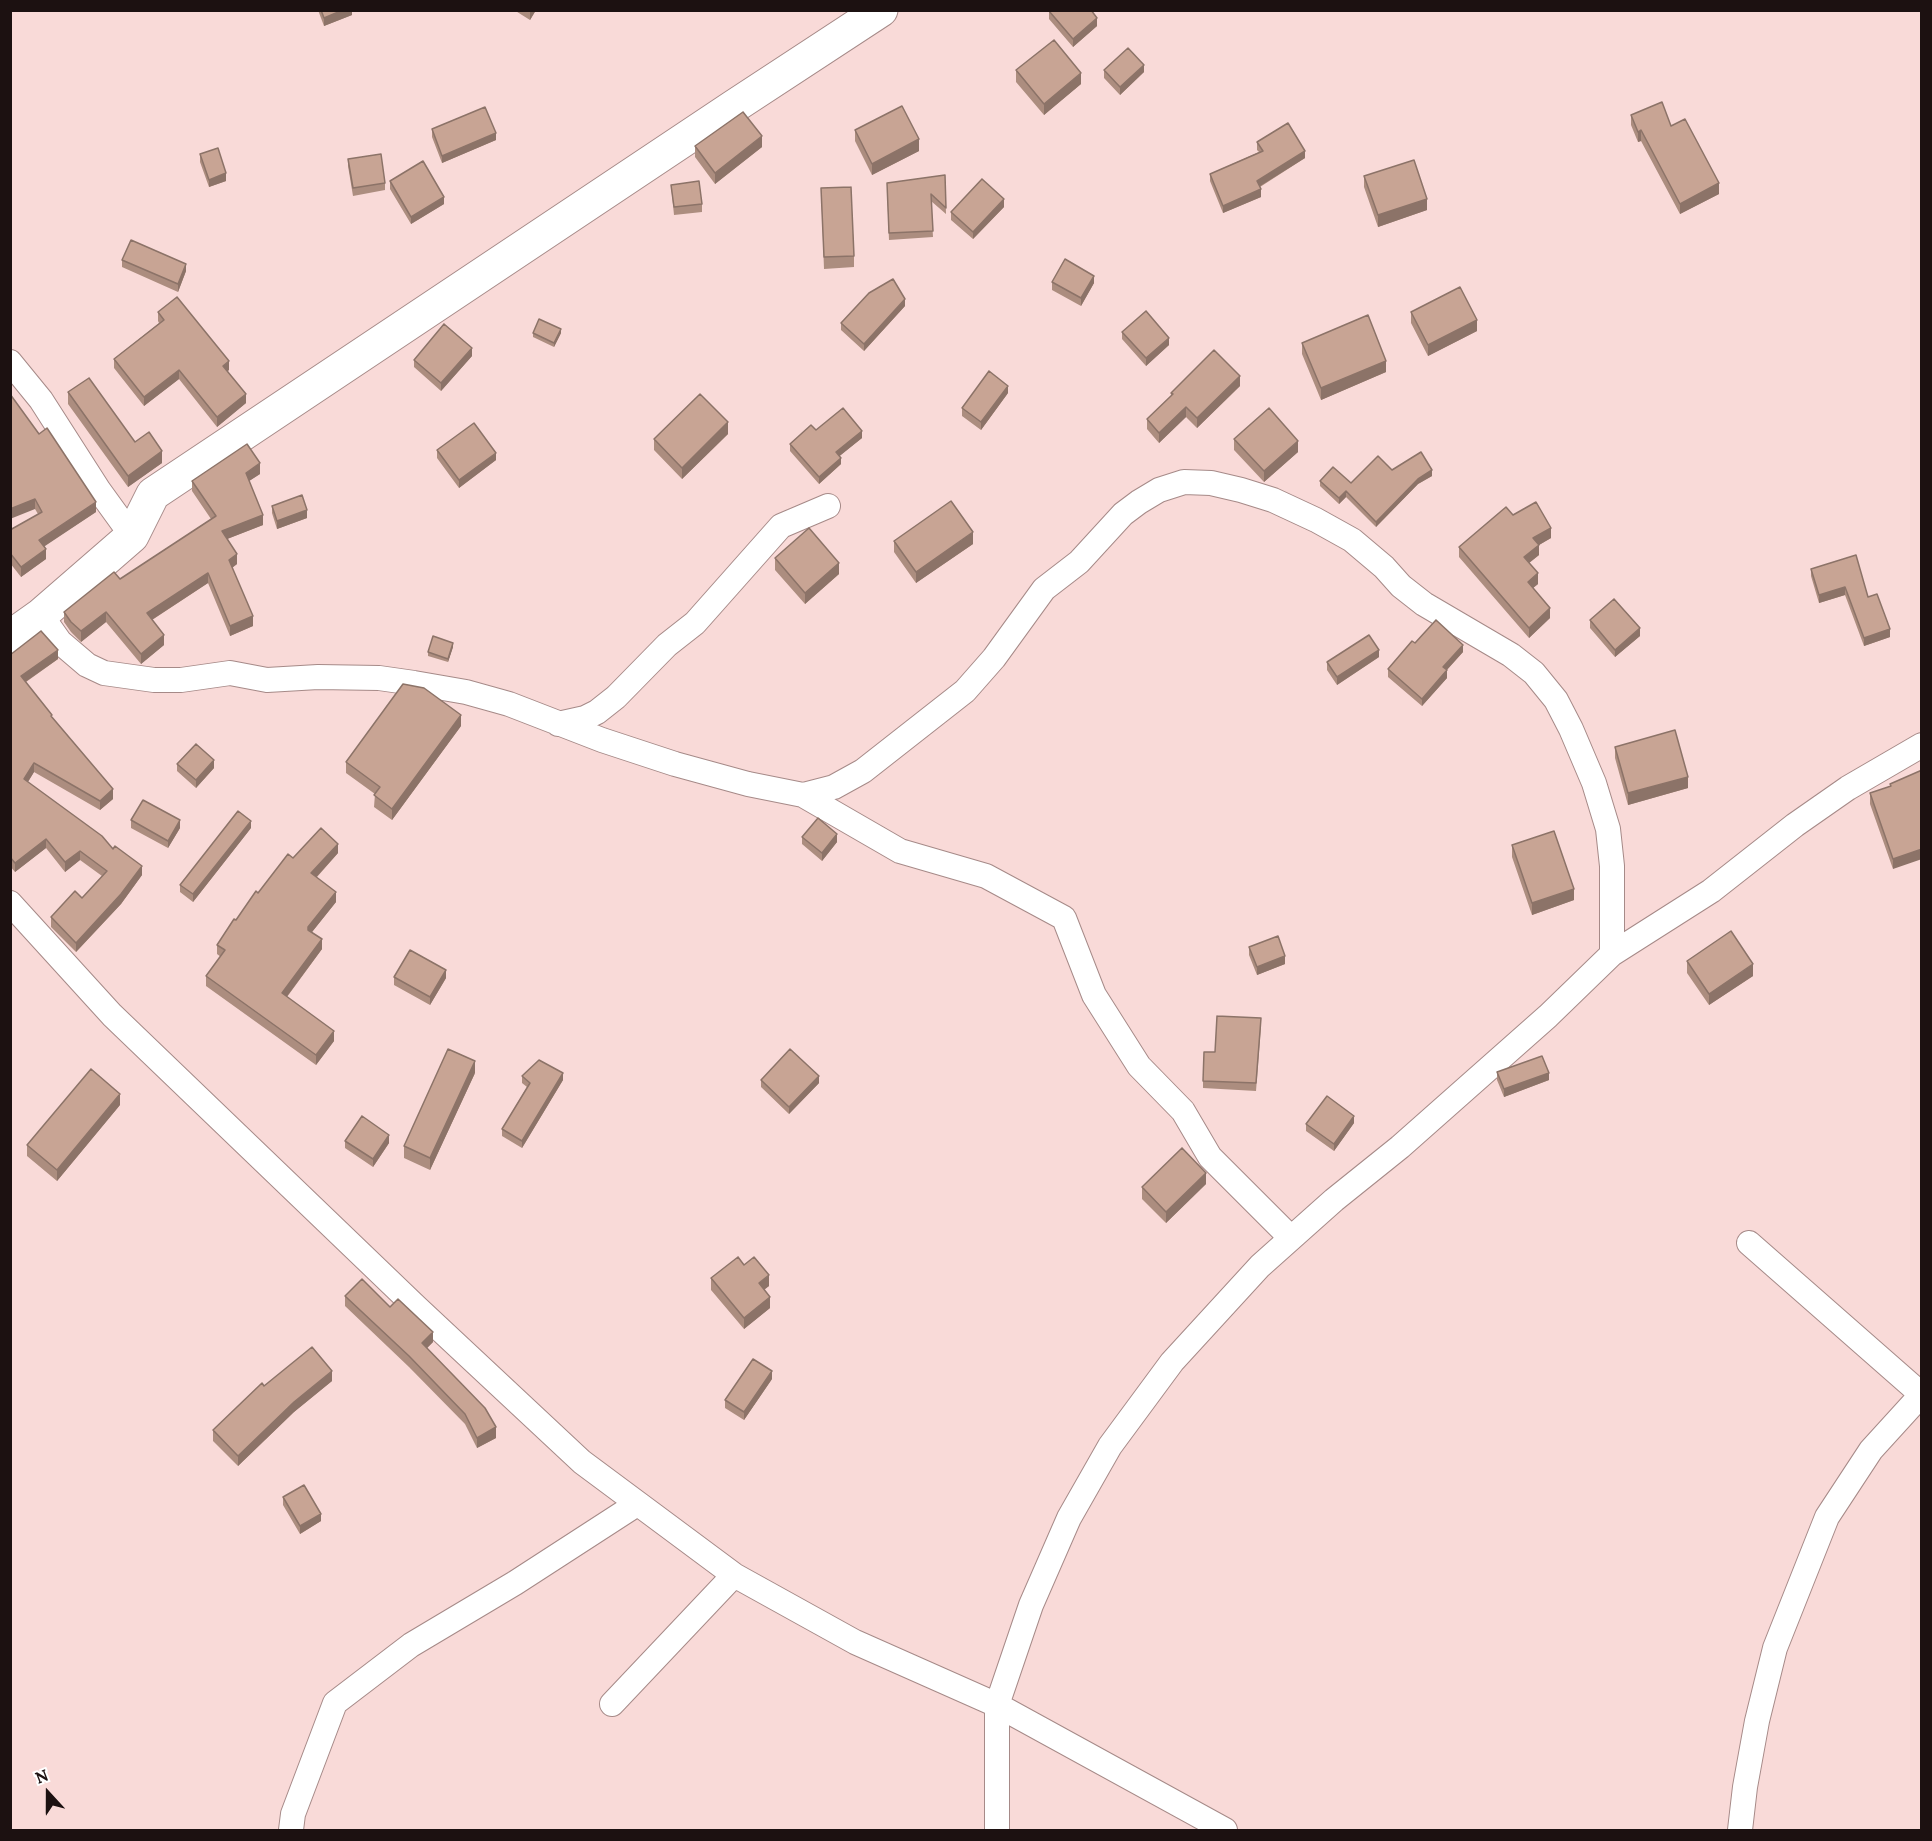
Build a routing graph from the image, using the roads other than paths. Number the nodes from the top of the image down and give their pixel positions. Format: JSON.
{"nodes":[{"id":1,"x":880,"y":10,"type":"edge"},
{"id":2,"x":10,"y":362,"type":"edge"},
{"id":3,"x":828,"y":506,"type":"dead end"},
{"id":4,"x":132,"y":536,"type":"junction"},
{"id":5,"x":41,"y":615,"type":"junction"},
{"id":6,"x":10,"y":637,"type":"edge"},
{"id":7,"x":558,"y":724,"type":"junction"},
{"id":8,"x":1922,"y":745,"type":"edge"},
{"id":9,"x":803,"y":795,"type":"junction"},
{"id":10,"x":10,"y":903,"type":"edge"},
{"id":11,"x":1612,"y":954,"type":"junction"},
{"id":12,"x":1291,"y":1238,"type":"junction"},
{"id":13,"x":1749,"y":1243,"type":"dead end"},
{"id":14,"x":1921,"y":1394,"type":"edge"},
{"id":15,"x":637,"y":1504,"type":"junction"},
{"id":16,"x":734,"y":1575,"type":"junction"},
{"id":17,"x":612,"y":1704,"type":"dead end"},
{"id":18,"x":997,"y":1705,"type":"junction"},
{"id":19,"x":291,"y":1830,"type":"edge"},
{"id":20,"x":997,"y":1830,"type":"edge"},
{"id":21,"x":1225,"y":1830,"type":"edge"},
{"id":22,"x":1740,"y":1830,"type":"edge"}],
"edges":[{"from":1,"to":4,"type":"street"},
{"from":2,"to":4,"type":"street"},
{"from":3,"to":7,"type":"street"},
{"from":4,"to":5,"type":"street"},
{"from":5,"to":6,"type":"street"},
{"from":5,"to":7,"type":"street"},
{"from":7,"to":9,"type":"street"},
{"from":8,"to":11,"type":"street"},
{"from":9,"to":11,"type":"street"},
{"from":9,"to":12,"type":"street"},
{"from":10,"to":15,"type":"street"},
{"from":11,"to":12,"type":"street"},
{"from":12,"to":18,"type":"street"},
{"from":13,"to":14,"type":"street"},
{"from":14,"to":22,"type":"street"},
{"from":15,"to":16,"type":"street"},
{"from":15,"to":19,"type":"street"},
{"from":16,"to":17,"type":"street"},
{"from":16,"to":18,"type":"street"},
{"from":18,"to":20,"type":"street"},
{"from":18,"to":21,"type":"street"}]}
